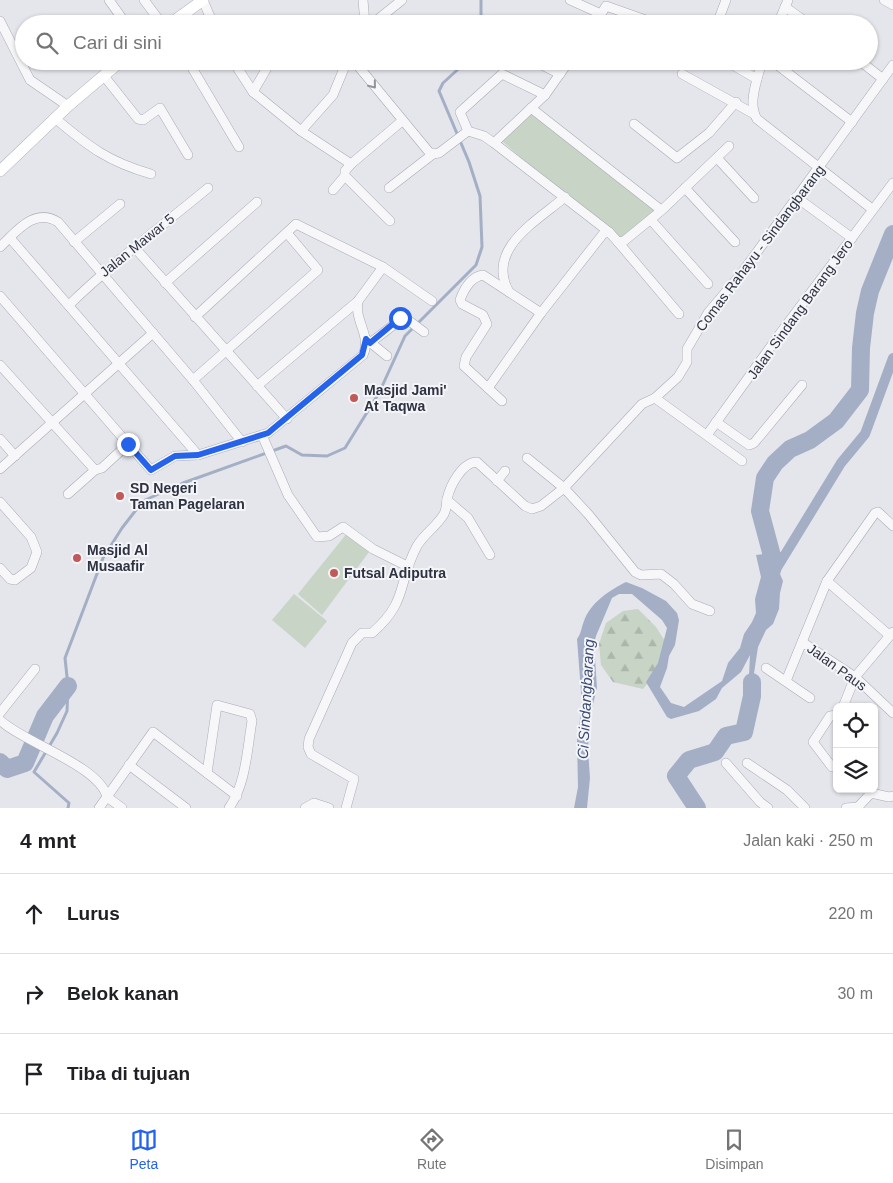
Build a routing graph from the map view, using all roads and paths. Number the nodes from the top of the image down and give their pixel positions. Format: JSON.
{"nodes":[{"id":1,"x":109,"y":0,"type":"edge"},
{"id":2,"x":144,"y":0,"type":"edge"},
{"id":3,"x":363,"y":0,"type":"edge"},
{"id":4,"x":402,"y":0,"type":"edge"},
{"id":5,"x":570,"y":0,"type":"edge"},
{"id":6,"x":726,"y":0,"type":"edge"},
{"id":7,"x":884,"y":0,"type":"edge"},
{"id":8,"x":198,"y":1,"type":"edge"},
{"id":9,"x":609,"y":3,"type":"edge"},
{"id":10,"x":787,"y":3,"type":"edge"},
{"id":11,"x":893,"y":5,"type":"edge"},
{"id":12,"x":601,"y":14,"type":"joint"},
{"id":13,"x":120,"y":15,"type":"edge"},
{"id":14,"x":155,"y":15,"type":"edge"},
{"id":15,"x":181,"y":15,"type":"edge"},
{"id":16,"x":208,"y":15,"type":"edge"},
{"id":17,"x":364,"y":15,"type":"edge"},
{"id":18,"x":383,"y":15,"type":"edge"},
{"id":19,"x":636,"y":15,"type":"edge"},
{"id":20,"x":720,"y":15,"type":"edge"},
{"id":21,"x":782,"y":15,"type":"edge"},
{"id":22,"x":800,"y":15,"type":"edge"},
{"id":23,"x":0,"y":21,"type":"edge"},
{"id":24,"x":15,"y":50,"type":"edge"},
{"id":25,"x":893,"y":65,"type":"edge"},
{"id":26,"x":25,"y":70,"type":"edge"},
{"id":27,"x":111,"y":70,"type":"edge"},
{"id":28,"x":193,"y":70,"type":"edge"},
{"id":29,"x":239,"y":70,"type":"edge"},
{"id":30,"x":265,"y":70,"type":"edge"},
{"id":31,"x":343,"y":70,"type":"edge"},
{"id":32,"x":361,"y":70,"type":"edge"},
{"id":33,"x":552,"y":70,"type":"edge"},
{"id":34,"x":563,"y":70,"type":"edge"},
{"id":35,"x":742,"y":70,"type":"edge"},
{"id":36,"x":760,"y":70,"type":"edge"},
{"id":37,"x":784,"y":70,"type":"edge"},
{"id":38,"x":872,"y":70,"type":"edge"},
{"id":39,"x":560,"y":74,"type":"junction"},
{"id":40,"x":682,"y":74,"type":"dead end"},
{"id":41,"x":104,"y":76,"type":"junction"},
{"id":42,"x":757,"y":79,"type":"junction"},
{"id":43,"x":883,"y":79,"type":"junction"},
{"id":44,"x":252,"y":92,"type":"junction"},
{"id":45,"x":545,"y":96,"type":"junction"},
{"id":46,"x":736,"y":102,"type":"junction"},
{"id":47,"x":68,"y":106,"type":"junction"},
{"id":48,"x":531,"y":108,"type":"junction"},
{"id":49,"x":754,"y":114,"type":"junction"},
{"id":50,"x":56,"y":120,"type":"junction"},
{"id":51,"x":402,"y":121,"type":"junction"},
{"id":52,"x":852,"y":122,"type":"junction"},
{"id":53,"x":634,"y":124,"type":"dead end"},
{"id":54,"x":301,"y":131,"type":"junction"},
{"id":55,"x":466,"y":132,"type":"junction"},
{"id":56,"x":494,"y":143,"type":"junction"},
{"id":57,"x":729,"y":146,"type":"dead end"},
{"id":58,"x":239,"y":147,"type":"dead end"},
{"id":59,"x":433,"y":154,"type":"junction"},
{"id":60,"x":188,"y":155,"type":"dead end"},
{"id":61,"x":717,"y":158,"type":"junction"},
{"id":62,"x":351,"y":164,"type":"junction"},
{"id":63,"x":820,"y":167,"type":"junction"},
{"id":64,"x":0,"y":171,"type":"edge"},
{"id":65,"x":151,"y":174,"type":"dead end"},
{"id":66,"x":345,"y":176,"type":"junction"},
{"id":67,"x":893,"y":183,"type":"edge"},
{"id":68,"x":208,"y":188,"type":"dead end"},
{"id":69,"x":388,"y":188,"type":"dead end"},
{"id":70,"x":685,"y":188,"type":"junction"},
{"id":71,"x":333,"y":190,"type":"dead end"},
{"id":72,"x":565,"y":197,"type":"junction"},
{"id":73,"x":796,"y":197,"type":"junction"},
{"id":74,"x":754,"y":198,"type":"dead end"},
{"id":75,"x":257,"y":202,"type":"dead end"},
{"id":76,"x":120,"y":204,"type":"dead end"},
{"id":77,"x":872,"y":209,"type":"junction"},
{"id":78,"x":661,"y":210,"type":"junction"},
{"id":79,"x":651,"y":220,"type":"junction"},
{"id":80,"x":390,"y":221,"type":"dead end"},
{"id":81,"x":609,"y":232,"type":"junction"},
{"id":82,"x":288,"y":233,"type":"junction"},
{"id":83,"x":10,"y":238,"type":"junction"},
{"id":84,"x":852,"y":238,"type":"junction"},
{"id":85,"x":74,"y":242,"type":"junction"},
{"id":86,"x":618,"y":242,"type":"junction"},
{"id":87,"x":734,"y":242,"type":"dead end"},
{"id":88,"x":0,"y":246,"type":"edge"},
{"id":89,"x":135,"y":248,"type":"junction"},
{"id":90,"x":383,"y":267,"type":"junction"},
{"id":91,"x":102,"y":272,"type":"junction"},
{"id":92,"x":165,"y":283,"type":"junction"},
{"id":93,"x":708,"y":284,"type":"dead end"},
{"id":94,"x":510,"y":293,"type":"junction"},
{"id":95,"x":0,"y":296,"type":"edge"},
{"id":96,"x":358,"y":301,"type":"junction"},
{"id":97,"x":432,"y":301,"type":"dead end"},
{"id":98,"x":69,"y":305,"type":"junction"},
{"id":99,"x":541,"y":313,"type":"junction"},
{"id":100,"x":679,"y":314,"type":"dead end"},
{"id":101,"x":195,"y":318,"type":"junction"},
{"id":102,"x":421,"y":330,"type":"dead end"},
{"id":103,"x":153,"y":333,"type":"junction"},
{"id":104,"x":368,"y":341,"type":"junction"},
{"id":105,"x":226,"y":351,"type":"junction"},
{"id":106,"x":387,"y":356,"type":"dead end"},
{"id":107,"x":119,"y":363,"type":"junction"},
{"id":108,"x":0,"y":365,"type":"edge"},
{"id":109,"x":193,"y":380,"type":"junction"},
{"id":110,"x":802,"y":385,"type":"dead end"},
{"id":111,"x":257,"y":386,"type":"junction"},
{"id":112,"x":488,"y":388,"type":"junction"},
{"id":113,"x":85,"y":394,"type":"junction"},
{"id":114,"x":655,"y":398,"type":"junction"},
{"id":115,"x":502,"y":401,"type":"dead end"},
{"id":116,"x":287,"y":419,"type":"junction"},
{"id":117,"x":716,"y":422,"type":"junction"},
{"id":118,"x":52,"y":423,"type":"junction"},
{"id":119,"x":262,"y":435,"type":"junction"},
{"id":120,"x":708,"y":435,"type":"junction"},
{"id":121,"x":0,"y":439,"type":"edge"},
{"id":122,"x":242,"y":442,"type":"junction"},
{"id":123,"x":128,"y":444,"type":"junction"},
{"id":124,"x":198,"y":455,"type":"junction"},
{"id":125,"x":15,"y":456,"type":"junction"},
{"id":126,"x":527,"y":458,"type":"dead end"},
{"id":127,"x":742,"y":461,"type":"dead end"},
{"id":128,"x":0,"y":469,"type":"edge"},
{"id":129,"x":95,"y":470,"type":"junction"},
{"id":130,"x":504,"y":471,"type":"dead end"},
{"id":131,"x":497,"y":481,"type":"junction"},
{"id":132,"x":564,"y":488,"type":"junction"},
{"id":133,"x":68,"y":494,"type":"dead end"},
{"id":134,"x":447,"y":500,"type":"junction"},
{"id":135,"x":0,"y":502,"type":"edge"},
{"id":136,"x":893,"y":526,"type":"edge"},
{"id":137,"x":490,"y":555,"type":"dead end"},
{"id":138,"x":409,"y":567,"type":"junction"},
{"id":139,"x":0,"y":568,"type":"edge"},
{"id":140,"x":827,"y":581,"type":"junction"},
{"id":141,"x":710,"y":611,"type":"dead end"},
{"id":142,"x":891,"y":634,"type":"edge"},
{"id":143,"x":802,"y":642,"type":"junction"},
{"id":144,"x":766,"y":668,"type":"dead end"},
{"id":145,"x":35,"y":670,"type":"dead end"},
{"id":146,"x":854,"y":677,"type":"junction"},
{"id":147,"x":786,"y":681,"type":"junction"},
{"id":148,"x":810,"y":698,"type":"dead end"},
{"id":149,"x":844,"y":703,"type":"edge"},
{"id":150,"x":891,"y":707,"type":"edge"},
{"id":151,"x":0,"y":713,"type":"edge"},
{"id":152,"x":833,"y":716,"type":"edge"},
{"id":153,"x":0,"y":720,"type":"edge"},
{"id":154,"x":726,"y":763,"type":"dead end"},
{"id":155,"x":747,"y":763,"type":"dead end"},
{"id":156,"x":129,"y":765,"type":"junction"},
{"id":157,"x":832,"y":767,"type":"dead end"},
{"id":158,"x":207,"y":773,"type":"junction"},
{"id":159,"x":237,"y":796,"type":"junction"},
{"id":160,"x":893,"y":796,"type":"edge"},
{"id":161,"x":107,"y":797,"type":"junction"},
{"id":162,"x":99,"y":808,"type":"edge"},
{"id":163,"x":122,"y":808,"type":"edge"},
{"id":164,"x":186,"y":808,"type":"edge"},
{"id":165,"x":229,"y":808,"type":"edge"},
{"id":166,"x":305,"y":808,"type":"edge"},
{"id":167,"x":328,"y":808,"type":"edge"},
{"id":168,"x":346,"y":808,"type":"edge"},
{"id":169,"x":768,"y":808,"type":"edge"},
{"id":170,"x":805,"y":808,"type":"edge"},
{"id":171,"x":846,"y":808,"type":"edge"}],
"edges":[{"from":1,"to":13,"type":"street"},
{"from":2,"to":14,"type":"street"},
{"from":3,"to":17,"type":"street"},
{"from":4,"to":18,"type":"street"},
{"from":5,"to":12,"type":"street"},
{"from":6,"to":20,"type":"street"},
{"from":7,"to":11,"type":"street"},
{"from":8,"to":15,"type":"main road"},
{"from":8,"to":16,"type":"street"},
{"from":9,"to":12,"type":"street"},
{"from":9,"to":19,"type":"street"},
{"from":10,"to":21,"type":"street"},
{"from":10,"to":22,"type":"street"},
{"from":23,"to":24,"type":"street"},
{"from":25,"to":43,"type":"street","name":"Comas Rahayu - Sindangbarang"},
{"from":26,"to":47,"type":"street"},
{"from":27,"to":41,"type":"main road"},
{"from":28,"to":58,"type":"street"},
{"from":29,"to":44,"type":"street"},
{"from":30,"to":44,"type":"street"},
{"from":31,"to":54,"type":"street"},
{"from":32,"to":51,"type":"street","one_way":true},
{"from":33,"to":39,"type":"street"},
{"from":34,"to":39,"type":"street"},
{"from":35,"to":42,"type":"street"},
{"from":36,"to":42,"type":"street"},
{"from":37,"to":52,"type":"street"},
{"from":38,"to":43,"type":"street"},
{"from":39,"to":45,"type":"street"},
{"from":40,"to":46,"type":"street"},
{"from":41,"to":47,"type":"main road"},
{"from":41,"to":60,"type":"street"},
{"from":42,"to":49,"type":"street"},
{"from":43,"to":52,"type":"street","name":"Comas Rahayu - Sindangbarang"},
{"from":44,"to":54,"type":"street"},
{"from":45,"to":48,"type":"street"},
{"from":45,"to":55,"type":"street"},
{"from":46,"to":49,"type":"street"},
{"from":46,"to":53,"type":"street"},
{"from":47,"to":50,"type":"main road"},
{"from":48,"to":56,"type":"street"},
{"from":48,"to":78,"type":"street"},
{"from":49,"to":63,"type":"street"},
{"from":50,"to":64,"type":"main road"},
{"from":50,"to":65,"type":"street"},
{"from":51,"to":59,"type":"street"},
{"from":51,"to":62,"type":"street"},
{"from":52,"to":63,"type":"street","name":"Comas Rahayu - Sindangbarang"},
{"from":54,"to":62,"type":"street"},
{"from":55,"to":56,"type":"street"},
{"from":55,"to":59,"type":"street"},
{"from":56,"to":72,"type":"street"},
{"from":57,"to":61,"type":"street"},
{"from":59,"to":69,"type":"street"},
{"from":61,"to":70,"type":"street"},
{"from":61,"to":74,"type":"street"},
{"from":62,"to":66,"type":"street"},
{"from":63,"to":73,"type":"street","name":"Comas Rahayu - Sindangbarang"},
{"from":63,"to":77,"type":"street"},
{"from":66,"to":71,"type":"street"},
{"from":66,"to":80,"type":"street"},
{"from":67,"to":77,"type":"street","name":"Jalan Sindang Barang Jero"},
{"from":68,"to":89,"type":"street","name":"Jalan Mawar 5"},
{"from":70,"to":78,"type":"street"},
{"from":70,"to":87,"type":"street"},
{"from":72,"to":81,"type":"street"},
{"from":72,"to":94,"type":"street"},
{"from":73,"to":84,"type":"street"},
{"from":73,"to":114,"type":"street","name":"Comas Rahayu - Sindangbarang"},
{"from":75,"to":92,"type":"street"},
{"from":76,"to":85,"type":"street"},
{"from":77,"to":84,"type":"street","name":"Jalan Sindang Barang Jero"},
{"from":78,"to":79,"type":"street"},
{"from":79,"to":86,"type":"street"},
{"from":79,"to":93,"type":"street"},
{"from":81,"to":86,"type":"street"},
{"from":81,"to":99,"type":"street"},
{"from":82,"to":90,"type":"street"},
{"from":82,"to":101,"type":"street"},
{"from":82,"to":105,"type":"street"},
{"from":83,"to":85,"type":"street"},
{"from":83,"to":88,"type":"street"},
{"from":83,"to":98,"type":"street"},
{"from":84,"to":117,"type":"street","name":"Jalan Sindang Barang Jero"},
{"from":85,"to":91,"type":"street"},
{"from":86,"to":100,"type":"street"},
{"from":89,"to":91,"type":"street","name":"Jalan Mawar 5"},
{"from":89,"to":92,"type":"street"},
{"from":90,"to":96,"type":"street"},
{"from":90,"to":97,"type":"street"},
{"from":91,"to":98,"type":"street","name":"Jalan Mawar 5"},
{"from":91,"to":103,"type":"street"},
{"from":92,"to":101,"type":"street"},
{"from":94,"to":99,"type":"street"},
{"from":94,"to":112,"type":"street"},
{"from":95,"to":113,"type":"street"},
{"from":96,"to":104,"type":"street"},
{"from":96,"to":111,"type":"street"},
{"from":98,"to":107,"type":"street"},
{"from":99,"to":112,"type":"street"},
{"from":101,"to":105,"type":"street"},
{"from":102,"to":104,"type":"street"},
{"from":103,"to":107,"type":"street"},
{"from":103,"to":109,"type":"street"},
{"from":104,"to":106,"type":"street"},
{"from":104,"to":116,"type":"street"},
{"from":105,"to":109,"type":"street"},
{"from":105,"to":111,"type":"street"},
{"from":107,"to":113,"type":"street"},
{"from":107,"to":124,"type":"street"},
{"from":108,"to":118,"type":"street"},
{"from":109,"to":122,"type":"street"},
{"from":110,"to":117,"type":"street"},
{"from":111,"to":116,"type":"street"},
{"from":112,"to":115,"type":"street"},
{"from":113,"to":118,"type":"street"},
{"from":113,"to":123,"type":"street"},
{"from":114,"to":120,"type":"street"},
{"from":114,"to":132,"type":"street","name":"Comas Rahayu - Sindangbarang"},
{"from":116,"to":119,"type":"street"},
{"from":117,"to":120,"type":"street","name":"Jalan Sindang Barang Jero"},
{"from":118,"to":125,"type":"street"},
{"from":118,"to":129,"type":"street"},
{"from":119,"to":122,"type":"street"},
{"from":119,"to":138,"type":"street"},
{"from":120,"to":127,"type":"street"},
{"from":121,"to":125,"type":"street"},
{"from":122,"to":124,"type":"street"},
{"from":123,"to":124,"type":"street"},
{"from":123,"to":129,"type":"street"},
{"from":125,"to":128,"type":"street"},
{"from":126,"to":132,"type":"street"},
{"from":129,"to":133,"type":"street"},
{"from":130,"to":131,"type":"street"},
{"from":131,"to":132,"type":"street","name":"Comas Rahayu - Sindangbarang"},
{"from":131,"to":134,"type":"street"},
{"from":132,"to":141,"type":"street"},
{"from":134,"to":137,"type":"street"},
{"from":134,"to":138,"type":"street"},
{"from":135,"to":139,"type":"street"},
{"from":136,"to":140,"type":"street"},
{"from":138,"to":168,"type":"street"},
{"from":140,"to":142,"type":"street"},
{"from":140,"to":143,"type":"street"},
{"from":142,"to":146,"type":"street"},
{"from":143,"to":146,"type":"street","name":"Jalan Paus"},
{"from":143,"to":147,"type":"street"},
{"from":144,"to":147,"type":"street"},
{"from":145,"to":151,"type":"street"},
{"from":146,"to":149,"type":"street"},
{"from":146,"to":150,"type":"street","name":"Jalan Paus"},
{"from":147,"to":148,"type":"street"},
{"from":152,"to":157,"type":"street"},
{"from":153,"to":161,"type":"street"},
{"from":154,"to":169,"type":"street"},
{"from":155,"to":170,"type":"street"},
{"from":156,"to":158,"type":"street"},
{"from":156,"to":161,"type":"street"},
{"from":156,"to":164,"type":"street"},
{"from":158,"to":159,"type":"street"},
{"from":158,"to":159,"type":"street"},
{"from":159,"to":165,"type":"street"},
{"from":160,"to":171,"type":"street"},
{"from":161,"to":162,"type":"street"},
{"from":161,"to":163,"type":"street"},
{"from":166,"to":167,"type":"street"}]}
